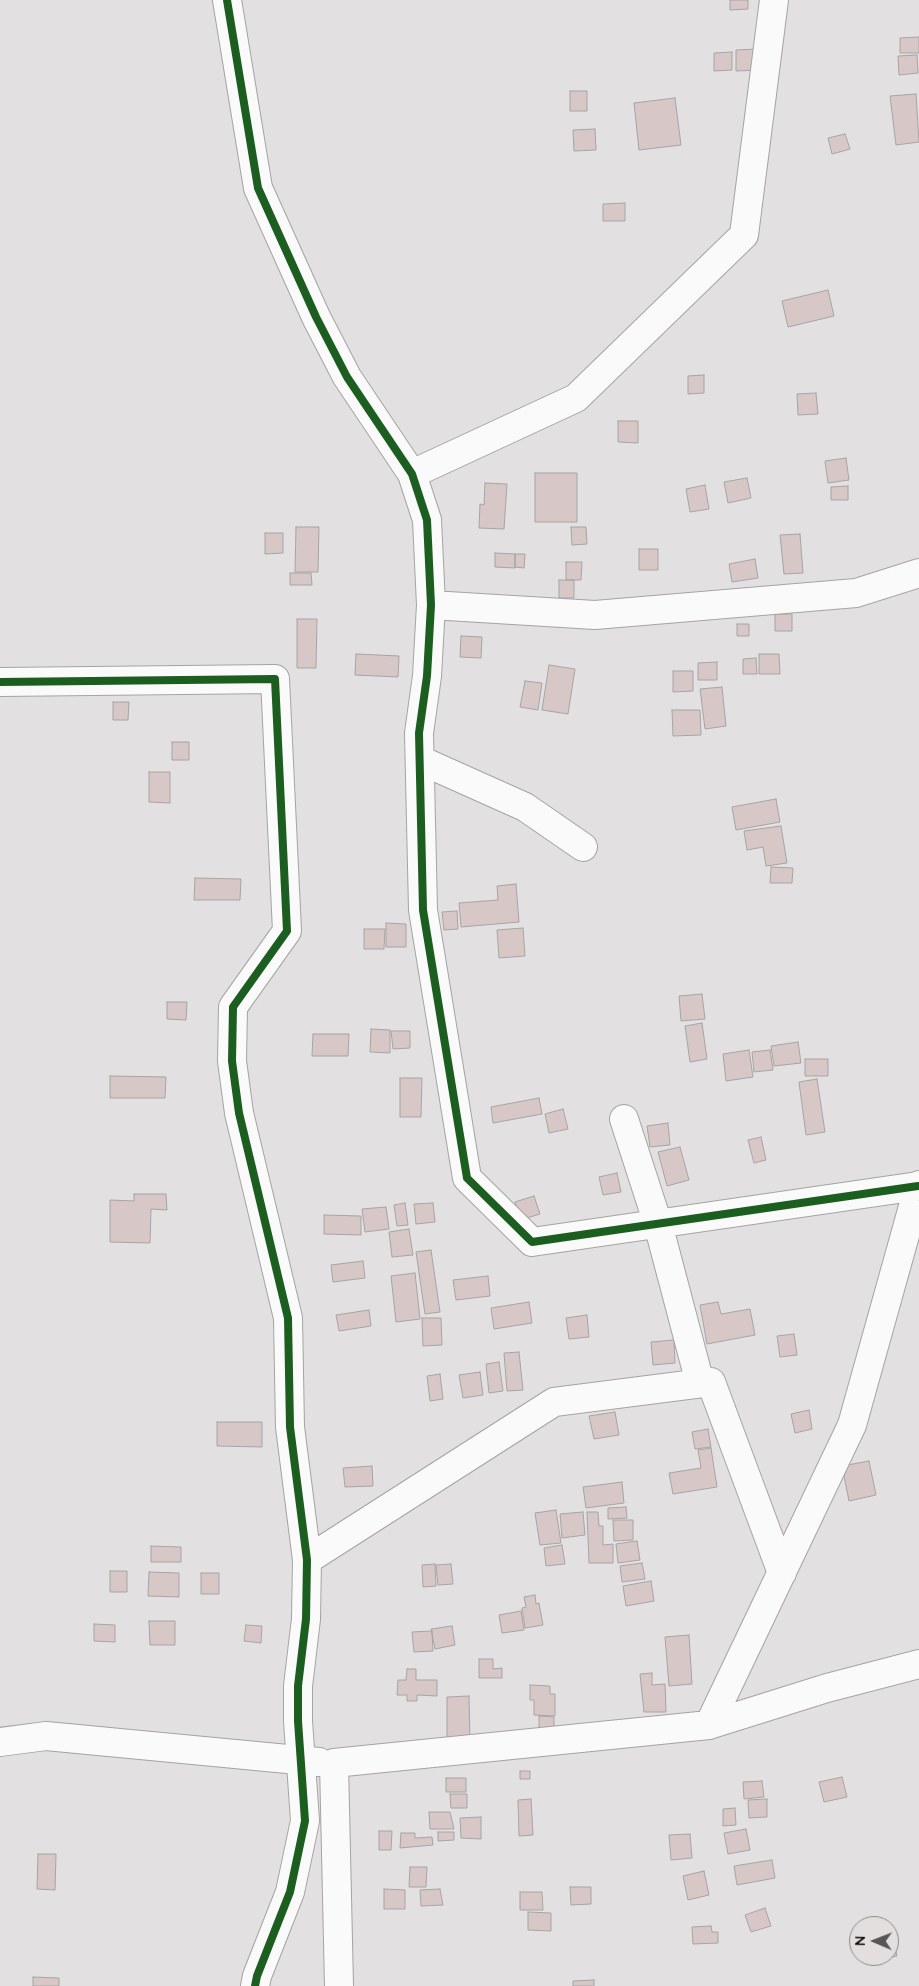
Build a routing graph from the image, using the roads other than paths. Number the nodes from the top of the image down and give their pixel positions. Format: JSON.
{"nodes":[{"id":1,"x":227,"y":0,"type":"edge"},
{"id":2,"x":774,"y":0,"type":"edge"},
{"id":3,"x":412,"y":474,"type":"junction"},
{"id":4,"x":919,"y":573,"type":"edge"},
{"id":5,"x":431,"y":605,"type":"junction"},
{"id":6,"x":0,"y":682,"type":"edge"},
{"id":7,"x":420,"y":760,"type":"junction"},
{"id":8,"x":583,"y":847,"type":"dead end"},
{"id":9,"x":624,"y":1119,"type":"dead end"},
{"id":10,"x":918,"y":1186,"type":"edge"},
{"id":11,"x":658,"y":1224,"type":"junction"},
{"id":12,"x":700,"y":1383,"type":"junction"},
{"id":13,"x":307,"y":1560,"type":"junction"},
{"id":14,"x":782,"y":1573,"type":"junction"},
{"id":15,"x":919,"y":1664,"type":"edge"},
{"id":16,"x":709,"y":1725,"type":"junction"},
{"id":17,"x":0,"y":1742,"type":"edge"},
{"id":18,"x":301,"y":1760,"type":"junction"},
{"id":19,"x":334,"y":1763,"type":"junction"},
{"id":20,"x":255,"y":1986,"type":"edge"},
{"id":21,"x":339,"y":1986,"type":"edge"}],
"edges":[{"from":1,"to":3,"type":"street"},
{"from":2,"to":3,"type":"street"},
{"from":3,"to":5,"type":"street"},
{"from":4,"to":5,"type":"street"},
{"from":5,"to":7,"type":"street"},
{"from":6,"to":13,"type":"street"},
{"from":7,"to":8,"type":"street"},
{"from":7,"to":11,"type":"street"},
{"from":9,"to":11,"type":"street"},
{"from":10,"to":11,"type":"street"},
{"from":10,"to":14,"type":"street"},
{"from":11,"to":12,"type":"street"},
{"from":12,"to":13,"type":"street"},
{"from":12,"to":14,"type":"street"},
{"from":13,"to":18,"type":"street"},
{"from":14,"to":16,"type":"street"},
{"from":15,"to":16,"type":"street"},
{"from":16,"to":19,"type":"street"},
{"from":17,"to":18,"type":"street"},
{"from":18,"to":19,"type":"street"},
{"from":18,"to":20,"type":"street"},
{"from":19,"to":21,"type":"street"}]}
